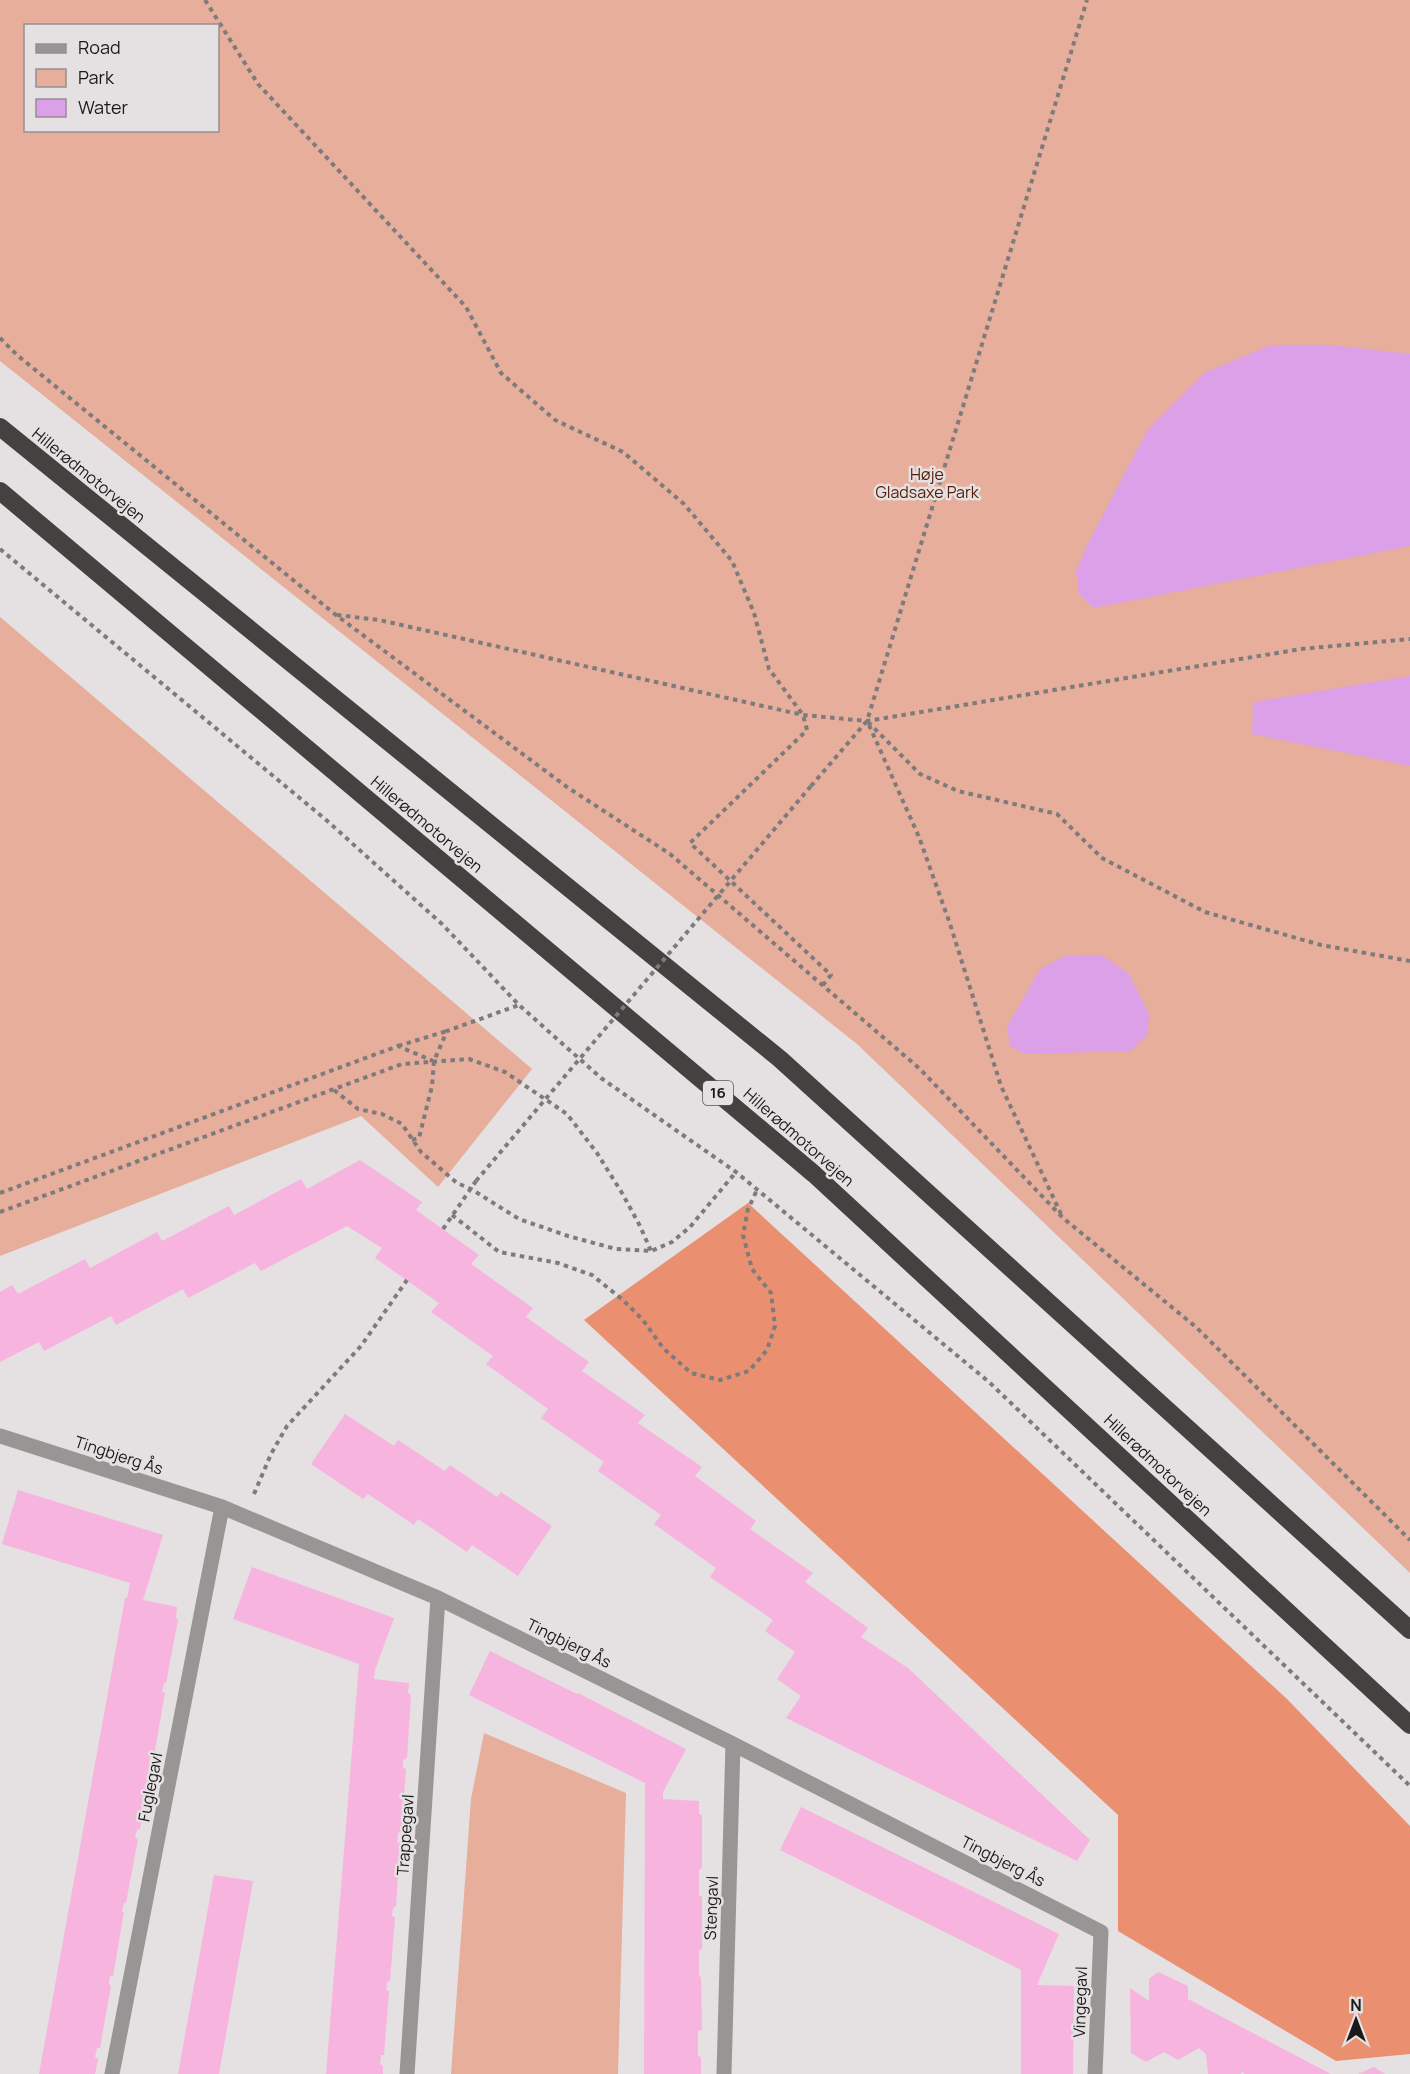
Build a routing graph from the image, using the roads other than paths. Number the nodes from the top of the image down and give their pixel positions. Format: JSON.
{"nodes":[{"id":1,"x":0,"y":427,"type":"edge"},
{"id":2,"x":0,"y":491,"type":"edge"},
{"id":3,"x":0,"y":1436,"type":"edge"},
{"id":4,"x":222,"y":1507,"type":"junction"},
{"id":5,"x":438,"y":1598,"type":"junction"},
{"id":6,"x":1410,"y":1630,"type":"edge"},
{"id":7,"x":1410,"y":1725,"type":"edge"},
{"id":8,"x":733,"y":1744,"type":"junction"},
{"id":9,"x":1101,"y":1932,"type":"joint"},
{"id":10,"x":112,"y":2074,"type":"edge"},
{"id":11,"x":407,"y":2074,"type":"edge"},
{"id":12,"x":724,"y":2074,"type":"edge"},
{"id":13,"x":1095,"y":2074,"type":"edge"}],
"edges":[{"from":1,"to":6,"type":"highway","name":"Hillerødmotorvejen"},
{"from":2,"to":7,"type":"highway","name":"Hillerødmotorvejen","number":"16"},
{"from":3,"to":4,"type":"street","name":"Tingbjerg Ås"},
{"from":4,"to":5,"type":"street","name":"Tingbjerg Ås"},
{"from":4,"to":10,"type":"street","name":"Fuglegavl"},
{"from":5,"to":8,"type":"street","name":"Tingbjerg Ås"},
{"from":5,"to":11,"type":"street","name":"Trappegavl"},
{"from":8,"to":9,"type":"street","name":"Tingbjerg Ås"},
{"from":8,"to":12,"type":"street","name":"Stengavl"},
{"from":9,"to":13,"type":"street","name":"Vingegavl"}]}
